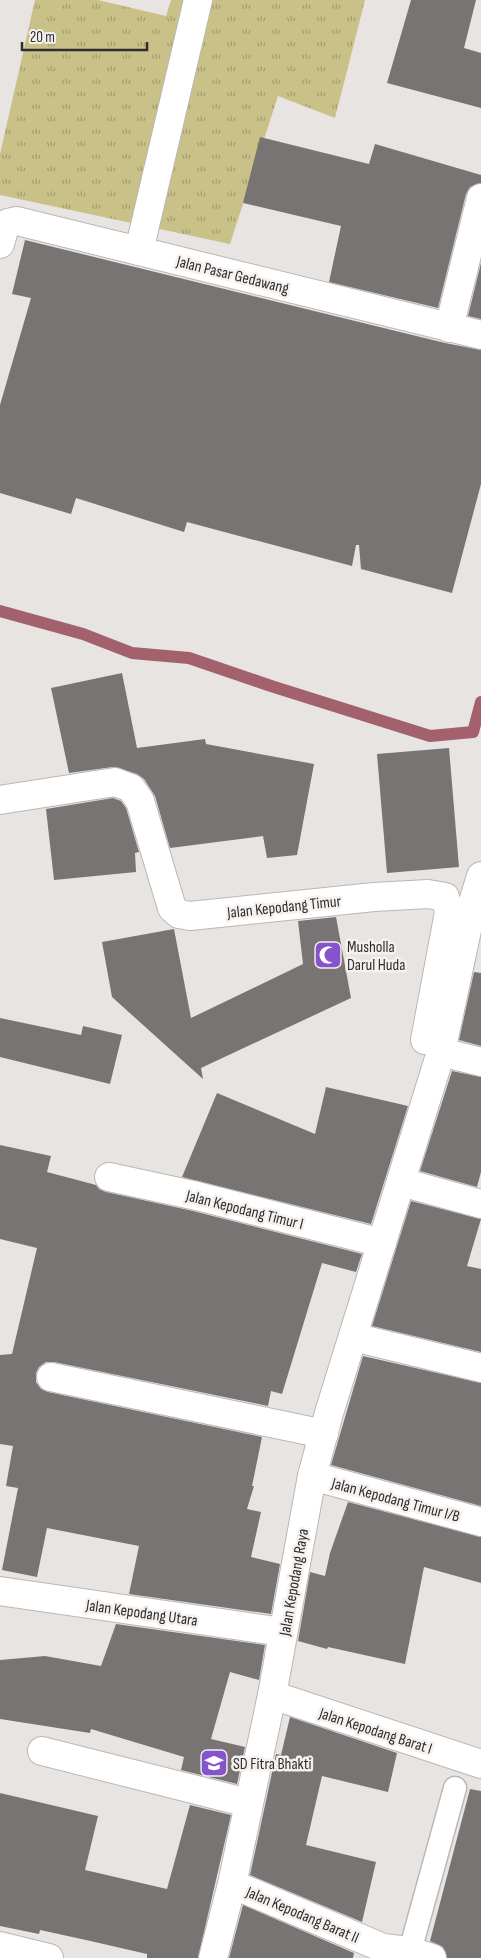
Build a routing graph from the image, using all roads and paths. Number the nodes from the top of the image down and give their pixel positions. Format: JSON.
{"nodes":[{"id":1,"x":198,"y":0,"type":"edge"},
{"id":2,"x":481,"y":198,"type":"edge"},
{"id":3,"x":0,"y":244,"type":"edge"},
{"id":4,"x":139,"y":251,"type":"junction"},
{"id":5,"x":449,"y":328,"type":"junction"},
{"id":6,"x":481,"y":335,"type":"edge"},
{"id":7,"x":0,"y":800,"type":"edge"},
{"id":8,"x":481,"y":876,"type":"edge"},
{"id":9,"x":477,"y":903,"type":"edge"},
{"id":10,"x":441,"y":1052,"type":"junction"},
{"id":11,"x":481,"y":1062,"type":"edge"},
{"id":12,"x":423,"y":1108,"type":"junction"},
{"id":13,"x":109,"y":1177,"type":"dead end"},
{"id":14,"x":401,"y":1182,"type":"junction"},
{"id":15,"x":481,"y":1204,"type":"edge"},
{"id":16,"x":382,"y":1243,"type":"junction"},
{"id":17,"x":353,"y":1337,"type":"junction"},
{"id":18,"x":481,"y":1368,"type":"edge"},
{"id":19,"x":51,"y":1377,"type":"dead end"},
{"id":20,"x":324,"y":1434,"type":"junction"},
{"id":21,"x":312,"y":1476,"type":"junction"},
{"id":22,"x":481,"y":1522,"type":"edge"},
{"id":23,"x":0,"y":1591,"type":"edge"},
{"id":24,"x":284,"y":1632,"type":"junction"},
{"id":25,"x":272,"y":1695,"type":"junction"},
{"id":26,"x":42,"y":1751,"type":"dead end"},
{"id":27,"x":481,"y":1764,"type":"edge"},
{"id":28,"x":455,"y":1788,"type":"dead end"},
{"id":29,"x":248,"y":1802,"type":"junction"},
{"id":30,"x":232,"y":1884,"type":"junction"},
{"id":31,"x":0,"y":1946,"type":"edge"},
{"id":32,"x":381,"y":1953,"type":"edge"},
{"id":33,"x":421,"y":1955,"type":"edge"},
{"id":34,"x":50,"y":1958,"type":"edge"},
{"id":35,"x":213,"y":1958,"type":"edge"}],
"edges":[{"from":1,"to":4,"type":"street"},
{"from":2,"to":5,"type":"street"},
{"from":3,"to":4,"type":"street","name":"Jalan Pasar Gedawang"},
{"from":4,"to":5,"type":"street","name":"Jalan Pasar Gedawang"},
{"from":5,"to":6,"type":"street","name":"Jalan Pasar Gedawang"},
{"from":7,"to":12,"type":"street","name":"Jalan Kepodang Timur"},
{"from":8,"to":9,"type":"street","name":"Jalan Kepodang Timur"},
{"from":9,"to":10,"type":"street","name":"Jalan Kepodang Timur"},
{"from":10,"to":11,"type":"street"},
{"from":10,"to":12,"type":"street","name":"Jalan Kepodang Timur"},
{"from":12,"to":14,"type":"street","name":"Jalan Kepodang Timur"},
{"from":13,"to":16,"type":"street","name":"Jalan Kepodang Timur I"},
{"from":14,"to":15,"type":"street"},
{"from":14,"to":16,"type":"street","name":"Jalan Kepodang Timur"},
{"from":16,"to":17,"type":"street","name":"Jalan Kepodang Timur"},
{"from":17,"to":18,"type":"street"},
{"from":17,"to":20,"type":"street","name":"Jalan Kepodang Raya"},
{"from":19,"to":20,"type":"street"},
{"from":20,"to":21,"type":"street","name":"Jalan Kepodang Raya"},
{"from":21,"to":22,"type":"street","name":"Jalan Kepodang Timur I/B"},
{"from":21,"to":24,"type":"street","name":"Jalan Kepodang Raya"},
{"from":23,"to":24,"type":"street","name":"Jalan Kepodang Utara"},
{"from":24,"to":25,"type":"street","name":"Jalan Kepodang Raya"},
{"from":25,"to":27,"type":"street","name":"Jalan Kepodang Barat I"},
{"from":25,"to":29,"type":"street","name":"Jalan Kepodang Raya"},
{"from":26,"to":29,"type":"street"},
{"from":28,"to":33,"type":"lane"},
{"from":29,"to":30,"type":"street","name":"Jalan Kepodang Raya"},
{"from":30,"to":32,"type":"street","name":"Jalan Kepodang Barat II"},
{"from":30,"to":35,"type":"street","name":"Jalan Kepodang Raya"},
{"from":31,"to":34,"type":"street"},
{"from":32,"to":33,"type":"street","name":"Jalan Kepodang Barat II"}]}
